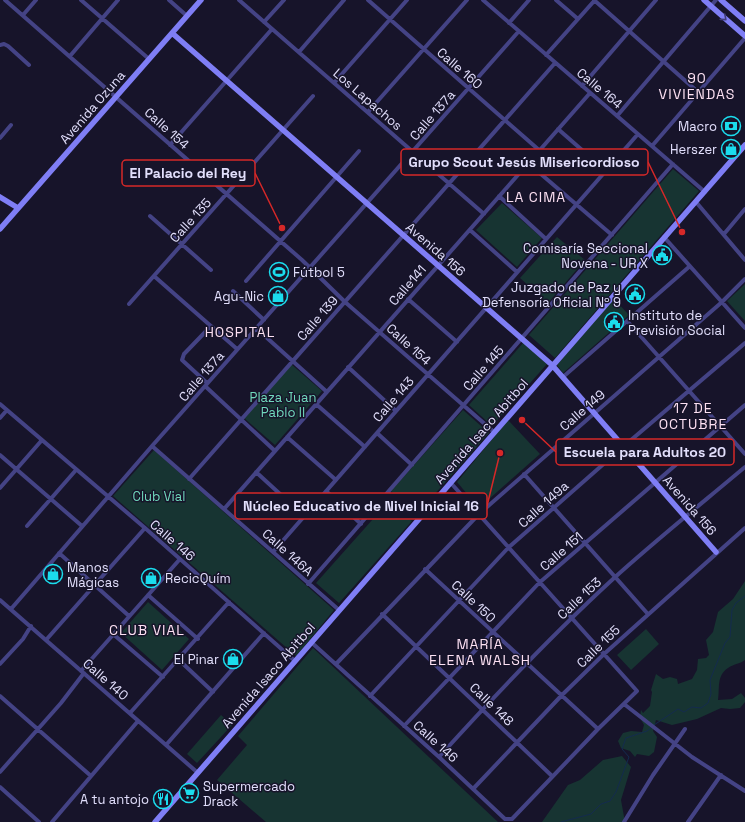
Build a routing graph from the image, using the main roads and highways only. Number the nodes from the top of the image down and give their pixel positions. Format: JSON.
{"nodes":[{"id":1,"x":201,"y":0,"type":"edge"},
{"id":2,"x":704,"y":0,"type":"edge"},
{"id":3,"x":721,"y":0,"type":"edge"},
{"id":4,"x":745,"y":21,"type":"edge"},
{"id":5,"x":172,"y":33,"type":"junction"},
{"id":6,"x":745,"y":37,"type":"edge"},
{"id":7,"x":745,"y":145,"type":"edge"},
{"id":8,"x":0,"y":197,"type":"edge"},
{"id":9,"x":18,"y":208,"type":"junction"},
{"id":10,"x":0,"y":230,"type":"edge"},
{"id":11,"x":552,"y":365,"type":"junction"},
{"id":12,"x":716,"y":552,"type":"road end"},
{"id":13,"x":155,"y":822,"type":"edge"}],
"edges":[{"from":1,"to":5,"type":"main road","name":"Avenida Ozuna"},
{"from":2,"to":6,"type":"main road","one_way":true},
{"from":3,"to":4,"type":"main road"},
{"from":5,"to":9,"type":"main road","name":"Avenida Ozuna"},
{"from":5,"to":11,"type":"main road","name":"Avenida 156"},
{"from":7,"to":11,"type":"main road","name":"Avenida Isaco Abitbol"},
{"from":8,"to":9,"type":"main road"},
{"from":9,"to":10,"type":"main road","name":"Avenida Ozuna"},
{"from":11,"to":12,"type":"main road","name":"Avenida 156"},
{"from":11,"to":13,"type":"main road","name":"Avenida Isaco Abitbol"}]}
